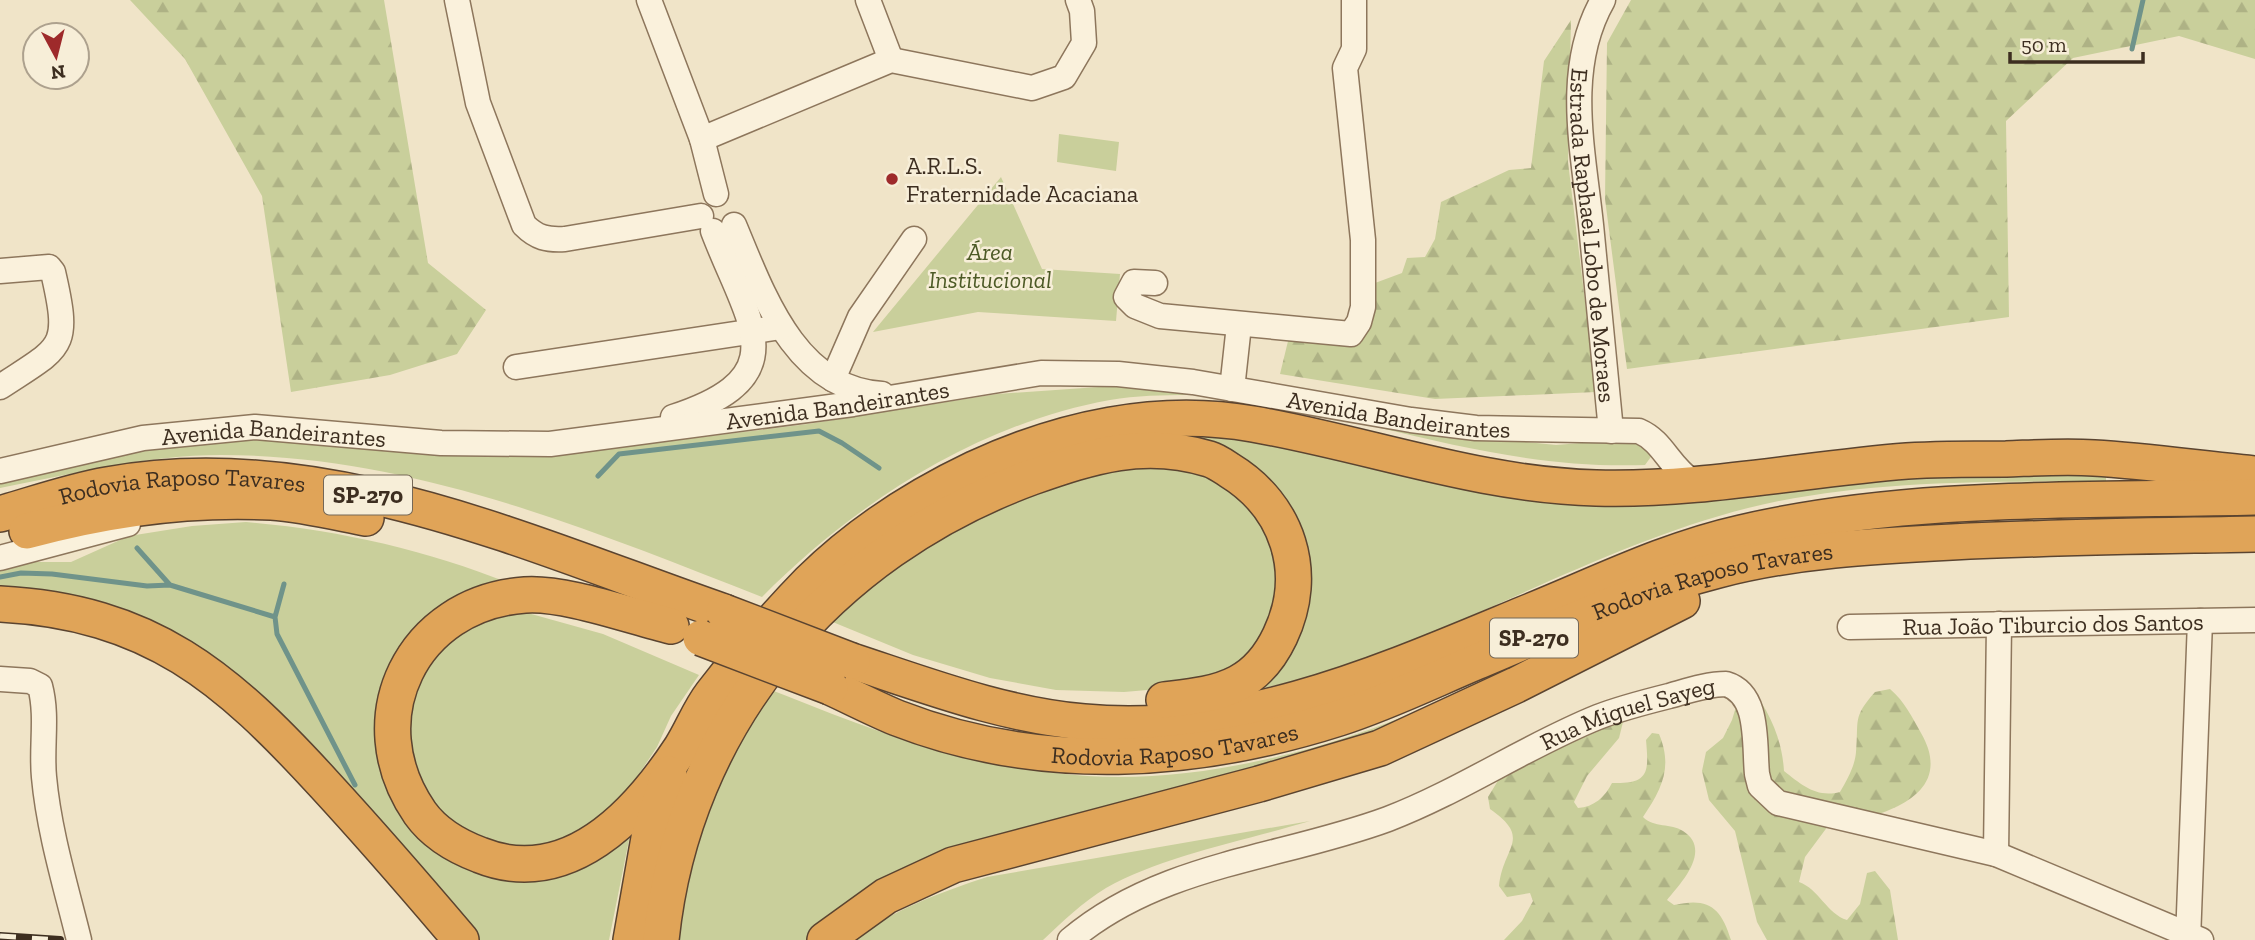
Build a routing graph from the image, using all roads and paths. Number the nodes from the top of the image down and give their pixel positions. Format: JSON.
{"nodes":[{"id":1,"x":457,"y":0,"type":"edge"},
{"id":2,"x":649,"y":0,"type":"edge"},
{"id":3,"x":868,"y":0,"type":"edge"},
{"id":4,"x":1078,"y":0,"type":"edge"},
{"id":5,"x":1354,"y":0,"type":"edge"},
{"id":6,"x":1603,"y":0,"type":"edge"},
{"id":7,"x":891,"y":60,"type":"junction"},
{"id":8,"x":702,"y":139,"type":"junction"},
{"id":9,"x":716,"y":194,"type":"junction"},
{"id":10,"x":716,"y":224,"type":"junction"},
{"id":11,"x":914,"y":239,"type":"dead end"},
{"id":12,"x":0,"y":271,"type":"edge"},
{"id":13,"x":1155,"y":283,"type":"dead end"},
{"id":14,"x":1239,"y":326,"type":"junction"},
{"id":15,"x":781,"y":327,"type":"junction"},
{"id":16,"x":751,"y":331,"type":"junction"},
{"id":17,"x":516,"y":367,"type":"dead end"},
{"id":18,"x":833,"y":379,"type":"junction"},
{"id":19,"x":738,"y":384,"type":"junction"},
{"id":20,"x":0,"y":387,"type":"edge"},
{"id":21,"x":1232,"y":389,"type":"junction"},
{"id":22,"x":900,"y":395,"type":"junction"},
{"id":23,"x":764,"y":416,"type":"junction"},
{"id":24,"x":1611,"y":431,"type":"junction"},
{"id":25,"x":609,"y":438,"type":"junction"},
{"id":26,"x":1663,"y":455,"type":"junction"},
{"id":27,"x":0,"y":471,"type":"edge"},
{"id":28,"x":2255,"y":474,"type":"edge"},
{"id":29,"x":1694,"y":483,"type":"junction"},
{"id":30,"x":107,"y":485,"type":"junction"},
{"id":31,"x":1638,"y":488,"type":"junction"},
{"id":32,"x":2255,"y":497,"type":"edge"},
{"id":33,"x":272,"y":502,"type":"junction"},
{"id":34,"x":0,"y":505,"type":"edge"},
{"id":35,"x":0,"y":514,"type":"edge"},
{"id":36,"x":2255,"y":534,"type":"edge"},
{"id":37,"x":2094,"y":536,"type":"junction"},
{"id":38,"x":0,"y":538,"type":"edge"},
{"id":39,"x":1840,"y":548,"type":"junction"},
{"id":40,"x":2255,"y":555,"type":"edge"},
{"id":41,"x":0,"y":558,"type":"edge"},
{"id":42,"x":0,"y":604,"type":"edge"},
{"id":43,"x":2255,"y":620,"type":"edge"},
{"id":44,"x":2200,"y":621,"type":"junction"},
{"id":45,"x":1999,"y":624,"type":"junction"},
{"id":46,"x":1850,"y":627,"type":"dead end"},
{"id":47,"x":686,"y":632,"type":"junction"},
{"id":48,"x":0,"y":679,"type":"edge"},
{"id":49,"x":972,"y":701,"type":"junction"},
{"id":50,"x":675,"y":757,"type":"junction"},
{"id":51,"x":1996,"y":854,"type":"junction"},
{"id":52,"x":2192,"y":938,"type":"edge"},
{"id":53,"x":79,"y":940,"type":"edge"},
{"id":54,"x":461,"y":940,"type":"edge"},
{"id":55,"x":631,"y":940,"type":"edge"},
{"id":56,"x":661,"y":940,"type":"edge"},
{"id":57,"x":825,"y":940,"type":"edge"},
{"id":58,"x":1070,"y":940,"type":"edge"}],
"edges":[{"from":1,"to":10,"type":"street"},
{"from":2,"to":8,"type":"street"},
{"from":3,"to":7,"type":"street"},
{"from":4,"to":7,"type":"street"},
{"from":5,"to":14,"type":"street"},
{"from":6,"to":24,"type":"street","name":"Estrada Raphael Lobo de Moraes"},
{"from":7,"to":8,"type":"street"},
{"from":8,"to":9,"type":"street"},
{"from":9,"to":10,"type":"street"},
{"from":9,"to":10,"type":"street"},
{"from":10,"to":15,"type":"street"},
{"from":10,"to":16,"type":"street"},
{"from":11,"to":18,"type":"street"},
{"from":12,"to":20,"type":"street"},
{"from":13,"to":14,"type":"street"},
{"from":14,"to":21,"type":"street"},
{"from":15,"to":16,"type":"street"},
{"from":15,"to":18,"type":"street"},
{"from":16,"to":17,"type":"street"},
{"from":16,"to":19,"type":"street"},
{"from":18,"to":22,"type":"street"},
{"from":19,"to":23,"type":"street"},
{"from":19,"to":25,"type":"street"},
{"from":21,"to":22,"type":"street","name":"Avenida Bandeirantes"},
{"from":21,"to":24,"type":"street","name":"Avenida Bandeirantes"},
{"from":22,"to":23,"type":"street","name":"Avenida Bandeirantes"},
{"from":23,"to":25,"type":"street","name":"Avenida Bandeirantes"},
{"from":24,"to":26,"type":"street","name":"Avenida Bandeirantes"},
{"from":25,"to":27,"type":"street","name":"Avenida Bandeirantes"},
{"from":26,"to":29,"type":"street","name":"Avenida Bandeirantes"},
{"from":26,"to":31,"type":"street"},
{"from":28,"to":29,"type":"highway"},
{"from":29,"to":31,"type":"highway"},
{"from":30,"to":34,"type":"street"},
{"from":30,"to":35,"type":"highway","name":"Rodovia Raposo Tavares","number":"SP-270"},
{"from":30,"to":49,"type":"highway","name":"Rodovia Raposo Tavares","number":"SP-270","bridge":true},
{"from":31,"to":50,"type":"highway"},
{"from":32,"to":49,"type":"highway","name":"Rodovia Raposo Tavares","number":"SP-270"},
{"from":33,"to":38,"type":"highway","name":"Rodovia Raposo Tavares","number":"SP-270"},
{"from":33,"to":41,"type":"street"},
{"from":33,"to":47,"type":"highway","name":"Rodovia Raposo Tavares","number":"SP-270"},
{"from":36,"to":37,"type":"highway","name":"Rodovia Raposo Tavares","number":"SP-270"},
{"from":37,"to":39,"type":"highway","name":"Rodovia Raposo Tavares","number":"SP-270"},
{"from":37,"to":40,"type":"highway"},
{"from":39,"to":47,"type":"highway","name":"Rodovia Raposo Tavares","number":"SP-270","bridge":true},
{"from":39,"to":57,"type":"highway"},
{"from":42,"to":54,"type":"highway"},
{"from":43,"to":44,"type":"street","name":"Rua João Tiburcio dos Santos"},
{"from":44,"to":45,"type":"street","name":"Rua João Tiburcio dos Santos"},
{"from":44,"to":52,"type":"street"},
{"from":45,"to":46,"type":"street","name":"Rua João Tiburcio dos Santos"},
{"from":45,"to":51,"type":"street"},
{"from":47,"to":50,"type":"highway"},
{"from":48,"to":53,"type":"street"},
{"from":49,"to":56,"type":"highway"},
{"from":50,"to":55,"type":"highway"},
{"from":51,"to":52,"type":"street","name":"Rua Miguel Sayeg"},
{"from":51,"to":58,"type":"street","name":"Rua Miguel Sayeg"}]}
